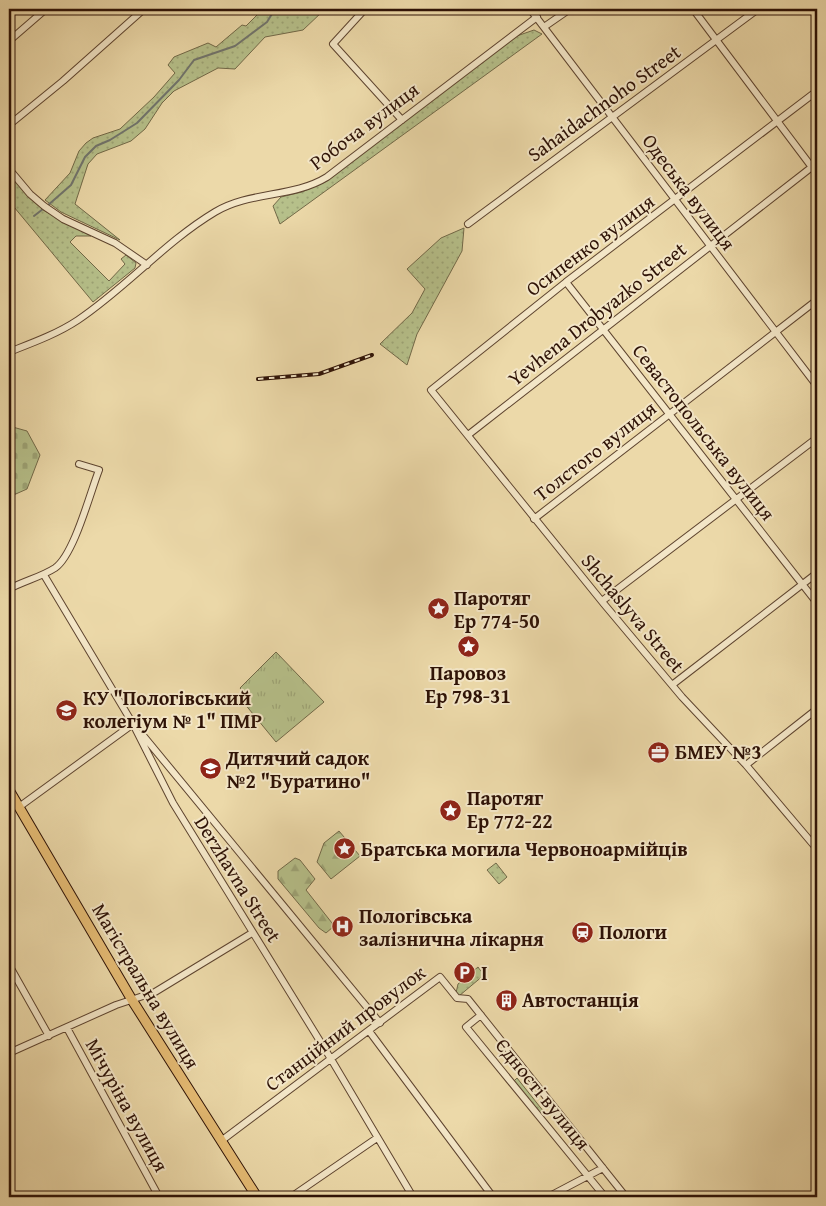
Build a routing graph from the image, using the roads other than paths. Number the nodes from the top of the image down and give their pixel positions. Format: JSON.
{"nodes":[{"id":1,"x":46,"y":9,"type":"edge"},
{"id":2,"x":144,"y":9,"type":"edge"},
{"id":3,"x":365,"y":9,"type":"edge"},
{"id":4,"x":530,"y":9,"type":"edge"},
{"id":5,"x":570,"y":9,"type":"edge"},
{"id":6,"x":693,"y":9,"type":"edge"},
{"id":7,"x":758,"y":9,"type":"edge"},
{"id":8,"x":537,"y":17,"type":"junction"},
{"id":9,"x":544,"y":27,"type":"junction"},
{"id":10,"x":9,"y":41,"type":"edge"},
{"id":11,"x":716,"y":41,"type":"junction"},
{"id":12,"x":817,"y":91,"type":"edge"},
{"id":13,"x":612,"y":117,"type":"junction"},
{"id":14,"x":402,"y":120,"type":"junction"},
{"id":15,"x":777,"y":123,"type":"junction"},
{"id":16,"x":9,"y":125,"type":"edge"},
{"id":17,"x":814,"y":165,"type":"edge"},
{"id":18,"x":9,"y":169,"type":"edge"},
{"id":19,"x":817,"y":174,"type":"edge"},
{"id":20,"x":674,"y":201,"type":"junction"},
{"id":21,"x":468,"y":224,"type":"dead end"},
{"id":22,"x":710,"y":248,"type":"junction"},
{"id":23,"x":147,"y":265,"type":"junction"},
{"id":24,"x":566,"y":282,"type":"junction"},
{"id":25,"x":817,"y":300,"type":"edge"},
{"id":26,"x":603,"y":329,"type":"junction"},
{"id":27,"x":776,"y":332,"type":"junction"},
{"id":28,"x":9,"y":352,"type":"edge"},
{"id":29,"x":817,"y":386,"type":"edge"},
{"id":30,"x":431,"y":390,"type":"joint"},
{"id":31,"x":670,"y":414,"type":"junction"},
{"id":32,"x":468,"y":435,"type":"junction"},
{"id":33,"x":817,"y":438,"type":"edge"},
{"id":34,"x":79,"y":464,"type":"dead end"},
{"id":35,"x":737,"y":499,"type":"junction"},
{"id":36,"x":534,"y":519,"type":"junction"},
{"id":37,"x":817,"y":573,"type":"edge"},
{"id":38,"x":44,"y":575,"type":"junction"},
{"id":39,"x":803,"y":584,"type":"junction"},
{"id":40,"x":9,"y":588,"type":"edge"},
{"id":41,"x":602,"y":601,"type":"junction"},
{"id":42,"x":817,"y":602,"type":"edge"},
{"id":43,"x":672,"y":685,"type":"junction"},
{"id":44,"x":817,"y":710,"type":"edge"},
{"id":45,"x":133,"y":724,"type":"junction"},
{"id":46,"x":746,"y":765,"type":"junction"},
{"id":47,"x":9,"y":790,"type":"edge"},
{"id":48,"x":19,"y":807,"type":"junction"},
{"id":49,"x":816,"y":847,"type":"edge"},
{"id":50,"x":252,"y":933,"type":"junction"},
{"id":51,"x":9,"y":965,"type":"edge"},
{"id":52,"x":132,"y":1000,"type":"junction"},
{"id":53,"x":481,"y":1016,"type":"junction"},
{"id":54,"x":380,"y":1023,"type":"junction"},
{"id":55,"x":66,"y":1028,"type":"junction"},
{"id":56,"x":369,"y":1031,"type":"junction"},
{"id":57,"x":49,"y":1036,"type":"junction"},
{"id":58,"x":9,"y":1053,"type":"edge"},
{"id":59,"x":331,"y":1059,"type":"junction"},
{"id":60,"x":378,"y":1138,"type":"junction"},
{"id":61,"x":222,"y":1141,"type":"junction"},
{"id":62,"x":603,"y":1168,"type":"junction"},
{"id":63,"x":588,"y":1176,"type":"junction"},
{"id":64,"x":159,"y":1197,"type":"edge"},
{"id":65,"x":257,"y":1197,"type":"edge"},
{"id":66,"x":291,"y":1197,"type":"edge"},
{"id":67,"x":413,"y":1197,"type":"edge"},
{"id":68,"x":493,"y":1197,"type":"edge"},
{"id":69,"x":548,"y":1197,"type":"edge"},
{"id":70,"x":605,"y":1197,"type":"edge"},
{"id":71,"x":626,"y":1197,"type":"edge"}],
"edges":[{"from":1,"to":10,"type":"street"},
{"from":2,"to":16,"type":"street"},
{"from":3,"to":14,"type":"street"},
{"from":4,"to":8,"type":"street","name":"Одеська вулиця"},
{"from":5,"to":9,"type":"street"},
{"from":6,"to":11,"type":"street"},
{"from":7,"to":11,"type":"street","name":"Sahaidachnoho Street"},
{"from":8,"to":9,"type":"street","name":"Одеська вулиця"},
{"from":8,"to":14,"type":"street","name":"Робоча вулиця"},
{"from":9,"to":13,"type":"street","name":"Одеська вулиця"},
{"from":11,"to":13,"type":"street","name":"Sahaidachnoho Street"},
{"from":11,"to":15,"type":"street"},
{"from":12,"to":15,"type":"street","name":"Осипенко вулиця"},
{"from":13,"to":20,"type":"street","name":"Одеська вулиця"},
{"from":13,"to":21,"type":"street","name":"Sahaidachnoho Street"},
{"from":14,"to":23,"type":"street","name":"Робоча вулиця"},
{"from":15,"to":17,"type":"street"},
{"from":15,"to":20,"type":"street","name":"Осипенко вулиця"},
{"from":17,"to":19,"type":"street"},
{"from":17,"to":22,"type":"street","name":"Yevhena Drobyazko Street"},
{"from":18,"to":23,"type":"street"},
{"from":20,"to":22,"type":"street","name":"Одеська вулиця"},
{"from":20,"to":24,"type":"street","name":"Осипенко вулиця"},
{"from":22,"to":26,"type":"street","name":"Yevhena Drobyazko Street"},
{"from":22,"to":27,"type":"street","name":"Одеська вулиця"},
{"from":23,"to":28,"type":"street","name":"Робоча вулиця"},
{"from":24,"to":26,"type":"street","name":"Севастопольська вулиця"},
{"from":24,"to":30,"type":"street","name":"Осипенко вулиця"},
{"from":25,"to":27,"type":"street","name":"Толстого вулиця"},
{"from":26,"to":31,"type":"street","name":"Севастопольська вулиця"},
{"from":26,"to":32,"type":"street","name":"Yevhena Drobyazko Street"},
{"from":27,"to":29,"type":"street","name":"Одеська вулиця"},
{"from":27,"to":31,"type":"street","name":"Толстого вулиця"},
{"from":30,"to":32,"type":"street","name":"Shchaslyva Street"},
{"from":31,"to":35,"type":"street","name":"Севастопольська вулиця"},
{"from":31,"to":36,"type":"street","name":"Толстого вулиця"},
{"from":32,"to":36,"type":"street","name":"Shchaslyva Street"},
{"from":33,"to":35,"type":"street"},
{"from":34,"to":38,"type":"street"},
{"from":35,"to":39,"type":"street","name":"Севастопольська вулиця"},
{"from":35,"to":41,"type":"street"},
{"from":36,"to":41,"type":"street","name":"Shchaslyva Street"},
{"from":37,"to":39,"type":"street"},
{"from":38,"to":40,"type":"street"},
{"from":38,"to":45,"type":"street","name":"Derzhavna Street"},
{"from":39,"to":42,"type":"street","name":"Севастопольська вулиця"},
{"from":39,"to":43,"type":"street"},
{"from":41,"to":43,"type":"street","name":"Shchaslyva Street"},
{"from":43,"to":46,"type":"street","name":"Shchaslyva Street"},
{"from":44,"to":46,"type":"street"},
{"from":45,"to":48,"type":"street"},
{"from":45,"to":50,"type":"street","name":"Derzhavna Street"},
{"from":45,"to":54,"type":"street"},
{"from":46,"to":49,"type":"street","name":"Shchaslyva Street"},
{"from":47,"to":48,"type":"main road","name":"Магістральна вулиця"},
{"from":48,"to":52,"type":"main road","name":"Магістральна вулиця"},
{"from":50,"to":52,"type":"street"},
{"from":50,"to":59,"type":"street","name":"Derzhavna Street"},
{"from":51,"to":57,"type":"street"},
{"from":52,"to":55,"type":"street"},
{"from":52,"to":61,"type":"main road","name":"Магістральна вулиця"},
{"from":53,"to":54,"type":"street","name":"Станційний провулок"},
{"from":53,"to":62,"type":"street"},
{"from":53,"to":63,"type":"street","name":"Єдності вулиця"},
{"from":54,"to":56,"type":"street","name":"Станційний провулок"},
{"from":55,"to":57,"type":"street"},
{"from":55,"to":64,"type":"street","name":"Мічуріна вулиця"},
{"from":56,"to":59,"type":"street","name":"Станційний провулок"},
{"from":56,"to":68,"type":"street"},
{"from":57,"to":58,"type":"street"},
{"from":59,"to":60,"type":"street","name":"Derzhavna Street"},
{"from":59,"to":61,"type":"street","name":"Станційний провулок"},
{"from":60,"to":66,"type":"street"},
{"from":60,"to":67,"type":"street","name":"Derzhavna Street"},
{"from":61,"to":65,"type":"main road","name":"Магістральна вулиця"},
{"from":62,"to":63,"type":"street"},
{"from":62,"to":71,"type":"street"},
{"from":63,"to":69,"type":"street"},
{"from":63,"to":70,"type":"street","name":"Єдності вулиця"}]}
